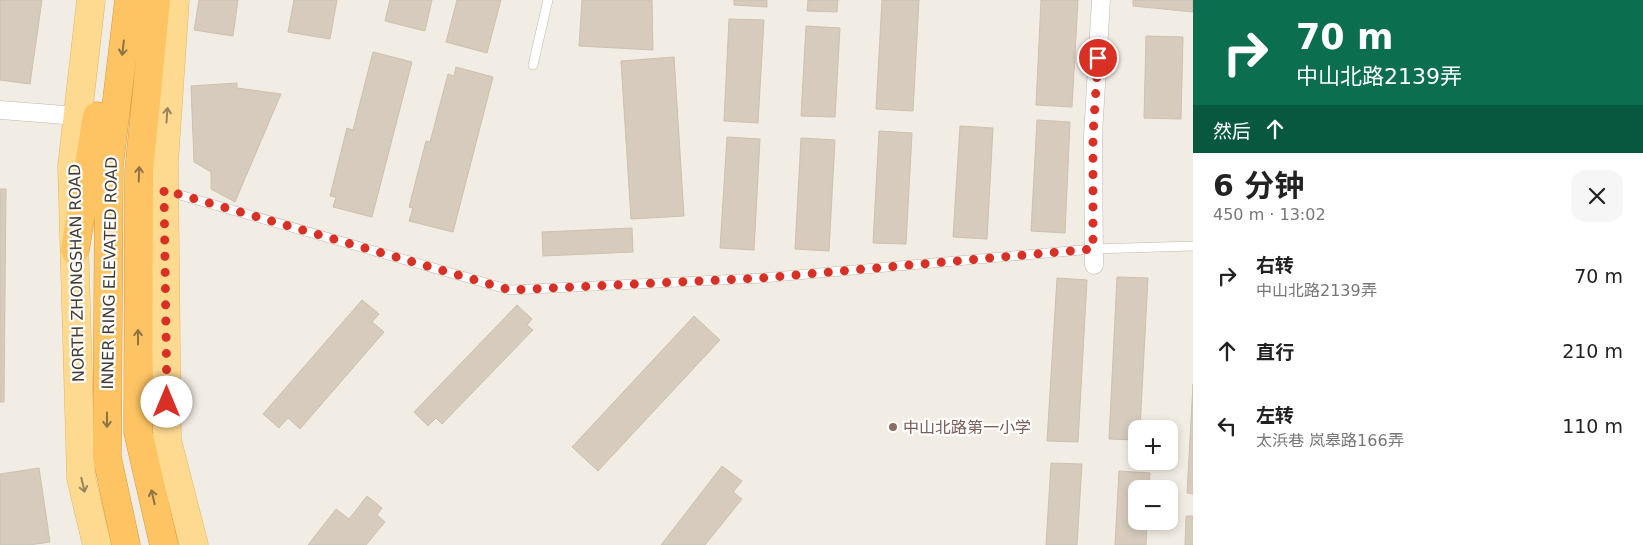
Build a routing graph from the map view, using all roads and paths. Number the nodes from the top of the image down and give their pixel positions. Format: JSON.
{"nodes":[{"id":1,"x":91,"y":0,"type":"edge"},
{"id":2,"x":110,"y":0,"type":"edge"},
{"id":3,"x":129,"y":0,"type":"edge"},
{"id":4,"x":156,"y":0,"type":"edge"},
{"id":5,"x":175,"y":0,"type":"edge"},
{"id":6,"x":548,"y":0,"type":"edge"},
{"id":7,"x":1101,"y":0,"type":"edge"},
{"id":8,"x":533,"y":65,"type":"dead end"},
{"id":9,"x":0,"y":110,"type":"edge"},
{"id":10,"x":88,"y":112,"type":"junction"},
{"id":11,"x":164,"y":190,"type":"junction"},
{"id":12,"x":1193,"y":246,"type":"edge"},
{"id":13,"x":74,"y":250,"type":"joint"},
{"id":14,"x":1094,"y":257,"type":"junction"},
{"id":15,"x":98,"y":545,"type":"edge"},
{"id":16,"x":126,"y":545,"type":"edge"},
{"id":17,"x":164,"y":545,"type":"edge"},
{"id":18,"x":194,"y":545,"type":"edge"}],
"edges":[{"from":1,"to":10,"type":"main road"},
{"from":2,"to":10,"type":"highway"},
{"from":3,"to":16,"type":"highway","name":"INNER RING ELEVATED ROAD","one_way":true},
{"from":17,"to":4,"type":"highway","name":"INNER RING ELEVATED ROAD","one_way":true},
{"from":11,"to":5,"type":"main road","one_way":true},
{"from":6,"to":8,"type":"lane"},
{"from":7,"to":14,"type":"street"},
{"from":9,"to":10,"type":"street"},
{"from":10,"to":13,"type":"highway"},
{"from":11,"to":14,"type":"lane"},
{"from":11,"to":18,"type":"main road"},
{"from":12,"to":14,"type":"lane"},
{"from":13,"to":15,"type":"main road","name":"NORTH ZHONGSHAN ROAD","one_way":true}]}
